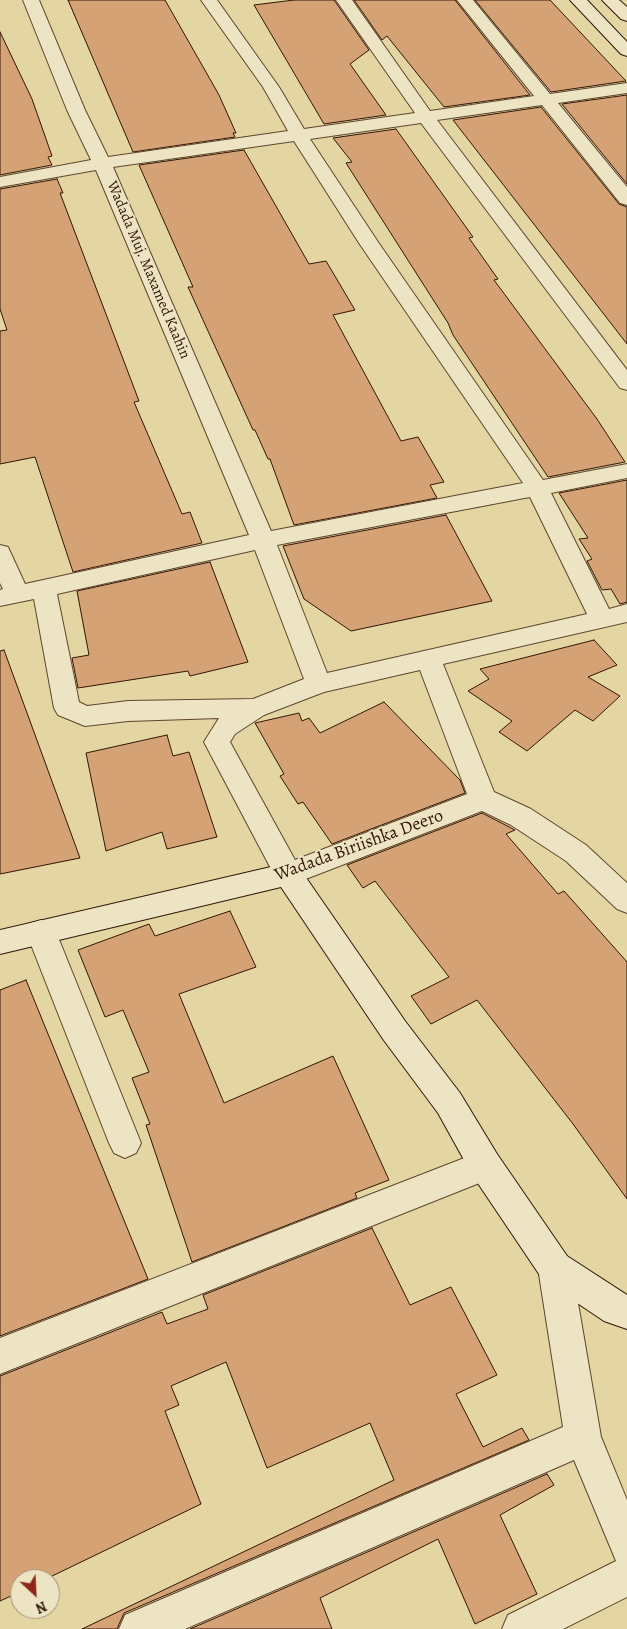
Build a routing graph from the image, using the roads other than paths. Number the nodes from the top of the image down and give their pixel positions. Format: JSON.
{"nodes":[{"id":1,"x":31,"y":0,"type":"edge"},
{"id":2,"x":209,"y":0,"type":"edge"},
{"id":3,"x":344,"y":0,"type":"edge"},
{"id":4,"x":465,"y":0,"type":"edge"},
{"id":5,"x":578,"y":0,"type":"edge"},
{"id":6,"x":610,"y":0,"type":"edge"},
{"id":7,"x":627,"y":16,"type":"edge"},
{"id":8,"x":627,"y":51,"type":"edge"},
{"id":9,"x":627,"y":88,"type":"edge"},
{"id":10,"x":547,"y":99,"type":"junction"},
{"id":11,"x":426,"y":117,"type":"junction"},
{"id":12,"x":299,"y":135,"type":"junction"},
{"id":13,"x":102,"y":163,"type":"junction"},
{"id":14,"x":0,"y":182,"type":"edge"},
{"id":15,"x":627,"y":199,"type":"edge"},
{"id":16,"x":627,"y":384,"type":"edge"},
{"id":17,"x":627,"y":471,"type":"edge"},
{"id":18,"x":538,"y":489,"type":"junction"},
{"id":19,"x":264,"y":540,"type":"junction"},
{"id":20,"x":0,"y":553,"type":"edge"},
{"id":21,"x":44,"y":590,"type":"junction"},
{"id":22,"x":9,"y":596,"type":"edge"},
{"id":23,"x":627,"y":613,"type":"edge"},
{"id":24,"x":601,"y":618,"type":"junction"},
{"id":25,"x":429,"y":660,"type":"junction"},
{"id":26,"x":319,"y":684,"type":"junction"},
{"id":27,"x":256,"y":708,"type":"junction"},
{"id":28,"x":483,"y":799,"type":"junction"},
{"id":29,"x":288,"y":874,"type":"junction"},
{"id":30,"x":627,"y":901,"type":"edge"},
{"id":31,"x":41,"y":932,"type":"junction"},
{"id":32,"x":0,"y":942,"type":"edge"},
{"id":33,"x":125,"y":1143,"type":"dead end"},
{"id":34,"x":485,"y":1165,"type":"junction"},
{"id":35,"x":555,"y":1268,"type":"junction"},
{"id":36,"x":627,"y":1312,"type":"edge"},
{"id":37,"x":0,"y":1356,"type":"edge"},
{"id":38,"x":583,"y":1437,"type":"junction"},
{"id":39,"x":627,"y":1547,"type":"edge"},
{"id":40,"x":627,"y":1576,"type":"edge"},
{"id":41,"x":139,"y":1629,"type":"edge"},
{"id":42,"x":522,"y":1629,"type":"edge"}],
"edges":[{"from":1,"to":13,"type":"street","name":"Wadada Muj. Maxamed Kaahin"},
{"from":2,"to":12,"type":"street"},
{"from":3,"to":11,"type":"street"},
{"from":4,"to":10,"type":"street"},
{"from":5,"to":8,"type":"street"},
{"from":6,"to":7,"type":"street"},
{"from":9,"to":10,"type":"street"},
{"from":10,"to":11,"type":"street"},
{"from":10,"to":15,"type":"street"},
{"from":11,"to":12,"type":"street"},
{"from":11,"to":16,"type":"street"},
{"from":12,"to":13,"type":"street"},
{"from":12,"to":18,"type":"street"},
{"from":13,"to":14,"type":"street"},
{"from":13,"to":19,"type":"street","name":"Wadada Muj. Maxamed Kaahin"},
{"from":17,"to":18,"type":"street"},
{"from":18,"to":19,"type":"street"},
{"from":18,"to":24,"type":"street"},
{"from":19,"to":21,"type":"street"},
{"from":19,"to":26,"type":"street","name":"Wadada Muj. Maxamed Kaahin"},
{"from":20,"to":22,"type":"street"},
{"from":21,"to":22,"type":"street"},
{"from":21,"to":27,"type":"street"},
{"from":23,"to":24,"type":"street"},
{"from":24,"to":25,"type":"street"},
{"from":25,"to":26,"type":"street"},
{"from":25,"to":28,"type":"street"},
{"from":26,"to":27,"type":"street"},
{"from":27,"to":29,"type":"street"},
{"from":28,"to":29,"type":"street","name":"Wadada Biriishka Deero"},
{"from":28,"to":30,"type":"street"},
{"from":29,"to":31,"type":"street","name":"Wadada Biriishka Deero"},
{"from":29,"to":34,"type":"street"},
{"from":31,"to":32,"type":"street","name":"Wadada Biriishka Deero"},
{"from":31,"to":33,"type":"street"},
{"from":34,"to":35,"type":"street"},
{"from":34,"to":37,"type":"street"},
{"from":35,"to":36,"type":"street"},
{"from":35,"to":38,"type":"street"},
{"from":38,"to":39,"type":"street"},
{"from":38,"to":41,"type":"street"},
{"from":40,"to":42,"type":"street"}]}
